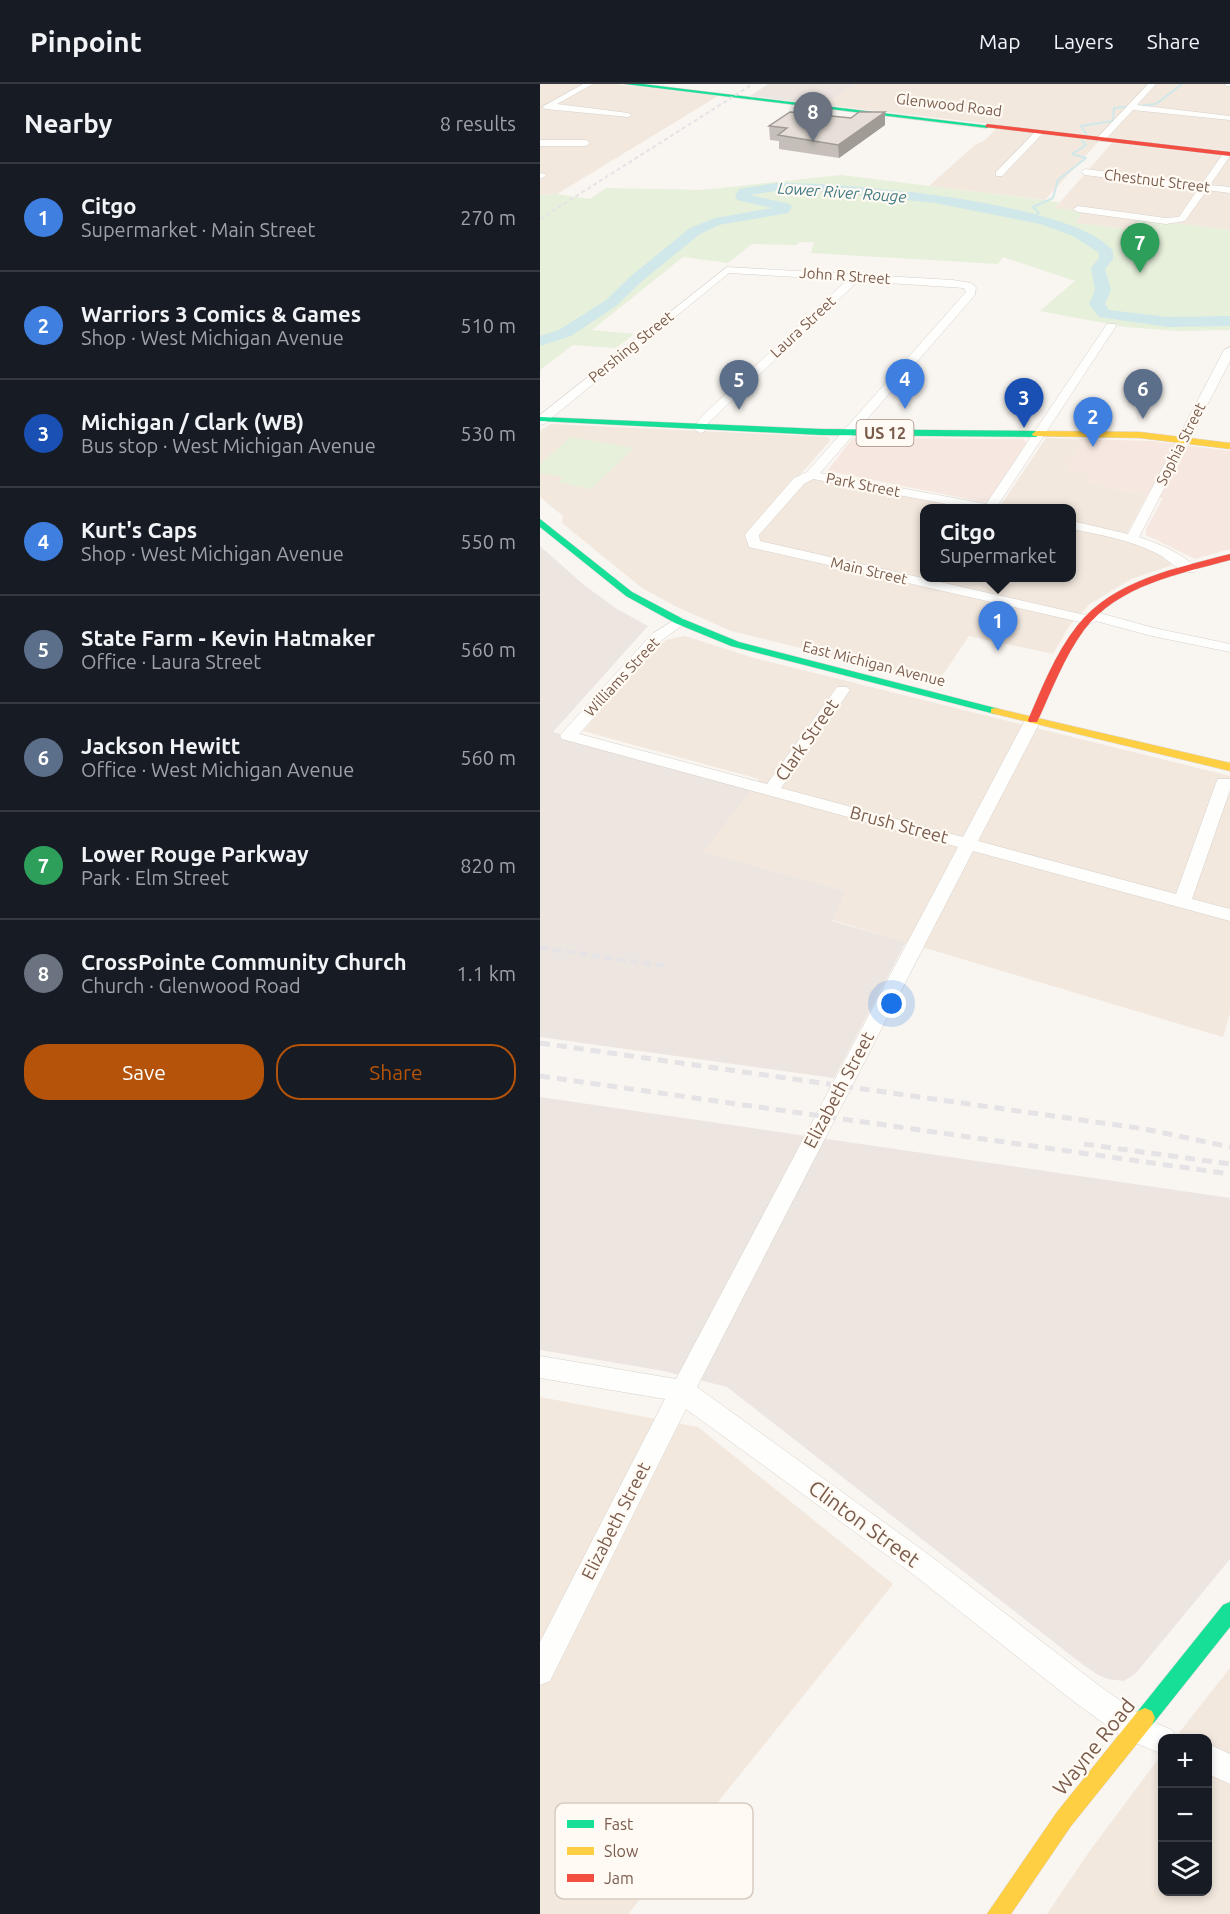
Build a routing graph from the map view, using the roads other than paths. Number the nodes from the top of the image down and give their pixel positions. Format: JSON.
{"nodes":[{"id":1,"x":589,"y":84,"type":"edge"},
{"id":2,"x":638,"y":84,"type":"edge"},
{"id":3,"x":1152,"y":84,"type":"edge"},
{"id":4,"x":549,"y":106,"type":"junction"},
{"id":5,"x":1131,"y":107,"type":"junction"},
{"id":6,"x":540,"y":110,"type":"edge"},
{"id":7,"x":628,"y":115,"type":"dead end"},
{"id":8,"x":1230,"y":118,"type":"edge"},
{"id":9,"x":1040,"y":132,"type":"junction"},
{"id":10,"x":1101,"y":139,"type":"junction"},
{"id":11,"x":540,"y":143,"type":"edge"},
{"id":12,"x":586,"y":143,"type":"dead end"},
{"id":13,"x":1228,"y":154,"type":"edge"},
{"id":14,"x":1085,"y":172,"type":"dead end"},
{"id":15,"x":999,"y":174,"type":"dead end"},
{"id":16,"x":1204,"y":187,"type":"junction"},
{"id":17,"x":1230,"y":190,"type":"edge"},
{"id":18,"x":1078,"y":210,"type":"dead end"},
{"id":19,"x":721,"y":274,"type":"joint"},
{"id":20,"x":856,"y":277,"type":"junction"},
{"id":21,"x":1111,"y":326,"type":"dead end"},
{"id":22,"x":1230,"y":350,"type":"edge"},
{"id":23,"x":541,"y":420,"type":"edge"},
{"id":24,"x":700,"y":429,"type":"junction"},
{"id":25,"x":847,"y":433,"type":"junction"},
{"id":26,"x":1040,"y":434,"type":"junction"},
{"id":27,"x":1185,"y":439,"type":"junction"},
{"id":28,"x":1230,"y":446,"type":"edge"},
{"id":29,"x":811,"y":474,"type":"junction"},
{"id":30,"x":967,"y":504,"type":"edge"},
{"id":31,"x":991,"y":504,"type":"edge"},
{"id":32,"x":540,"y":522,"type":"edge"},
{"id":33,"x":1076,"y":526,"type":"edge"},
{"id":34,"x":1132,"y":538,"type":"junction"},
{"id":35,"x":1230,"y":557,"type":"edge"},
{"id":36,"x":1190,"y":569,"type":"junction"},
{"id":37,"x":920,"y":580,"type":"edge"},
{"id":38,"x":929,"y":582,"type":"edge"},
{"id":39,"x":1090,"y":617,"type":"junction"},
{"id":40,"x":679,"y":621,"type":"junction"},
{"id":41,"x":1230,"y":648,"type":"edge"},
{"id":42,"x":843,"y":690,"type":"dead end"},
{"id":43,"x":1033,"y":720,"type":"junction"},
{"id":44,"x":568,"y":736,"type":"joint"},
{"id":45,"x":1227,"y":775,"type":"edge"},
{"id":46,"x":771,"y":791,"type":"junction"},
{"id":47,"x":969,"y":844,"type":"junction"},
{"id":48,"x":1182,"y":902,"type":"junction"},
{"id":49,"x":1230,"y":915,"type":"edge"},
{"id":50,"x":540,"y":1367,"type":"edge"},
{"id":51,"x":682,"y":1391,"type":"junction"},
{"id":52,"x":1230,"y":1612,"type":"edge"},
{"id":53,"x":540,"y":1671,"type":"edge"},
{"id":54,"x":1136,"y":1729,"type":"junction"},
{"id":55,"x":1158,"y":1738,"type":"edge"},
{"id":56,"x":1212,"y":1761,"type":"edge"},
{"id":57,"x":1230,"y":1769,"type":"edge"},
{"id":58,"x":998,"y":1914,"type":"edge"}],
"edges":[{"from":1,"to":4,"type":"street"},
{"from":2,"to":9,"type":"main road","name":"Glenwood Road"},
{"from":3,"to":5,"type":"street"},
{"from":4,"to":6,"type":"street"},
{"from":4,"to":7,"type":"street"},
{"from":5,"to":8,"type":"street"},
{"from":5,"to":10,"type":"street"},
{"from":9,"to":10,"type":"main road","name":"Glenwood Road"},
{"from":9,"to":15,"type":"street"},
{"from":10,"to":13,"type":"main road","name":"Glenwood Road"},
{"from":11,"to":12,"type":"street"},
{"from":13,"to":16,"type":"street"},
{"from":14,"to":16,"type":"street","name":"Chestnut Street"},
{"from":16,"to":17,"type":"street","name":"Chestnut Street"},
{"from":16,"to":18,"type":"street"},
{"from":19,"to":20,"type":"street","name":"John R Street"},
{"from":19,"to":23,"type":"street","name":"Pershing Street"},
{"from":20,"to":24,"type":"street","name":"Laura Street"},
{"from":20,"to":25,"type":"street","name":"John R Street"},
{"from":21,"to":26,"type":"street"},
{"from":22,"to":27,"type":"street","name":"Sophia Street"},
{"from":23,"to":24,"type":"main road","number":"US 12"},
{"from":24,"to":25,"type":"main road","number":"US 12"},
{"from":25,"to":26,"type":"main road","number":"US 12"},
{"from":25,"to":29,"type":"street"},
{"from":26,"to":27,"type":"main road","number":"US 12"},
{"from":26,"to":31,"type":"street"},
{"from":27,"to":28,"type":"main road","number":"US 12"},
{"from":27,"to":34,"type":"street","name":"Sophia Street"},
{"from":29,"to":30,"type":"street","name":"Park Street"},
{"from":29,"to":37,"type":"street","name":"Main Street"},
{"from":32,"to":40,"type":"main road","name":"East Michigan Avenue"},
{"from":33,"to":34,"type":"street"},
{"from":34,"to":36,"type":"street"},
{"from":35,"to":36,"type":"main road","name":"Elizabeth Street"},
{"from":36,"to":39,"type":"main road","name":"Elizabeth Street"},
{"from":38,"to":39,"type":"street","name":"Main Street"},
{"from":39,"to":41,"type":"street","name":"Main Street"},
{"from":39,"to":43,"type":"main road","name":"Elizabeth Street"},
{"from":40,"to":43,"type":"main road","name":"East Michigan Avenue"},
{"from":40,"to":44,"type":"street","name":"Williams Street"},
{"from":42,"to":46,"type":"street","name":"Clark Street"},
{"from":43,"to":45,"type":"main road","name":"East Michigan Avenue"},
{"from":43,"to":47,"type":"street","name":"Elizabeth Street"},
{"from":44,"to":46,"type":"street","name":"Brush Street"},
{"from":45,"to":48,"type":"street"},
{"from":46,"to":47,"type":"street","name":"Brush Street"},
{"from":47,"to":48,"type":"street","name":"Brush Street"},
{"from":47,"to":51,"type":"street","name":"Elizabeth Street"},
{"from":48,"to":49,"type":"street","name":"Brush Street"},
{"from":50,"to":51,"type":"street","name":"Clinton Street"},
{"from":51,"to":53,"type":"street","name":"Elizabeth Street"},
{"from":51,"to":54,"type":"street","name":"Clinton Street"},
{"from":52,"to":54,"type":"main road","name":"Wayne Road"},
{"from":54,"to":55,"type":"street","name":"Clinton Street"},
{"from":54,"to":58,"type":"main road","name":"Wayne Road"},
{"from":56,"to":57,"type":"street"}]}
